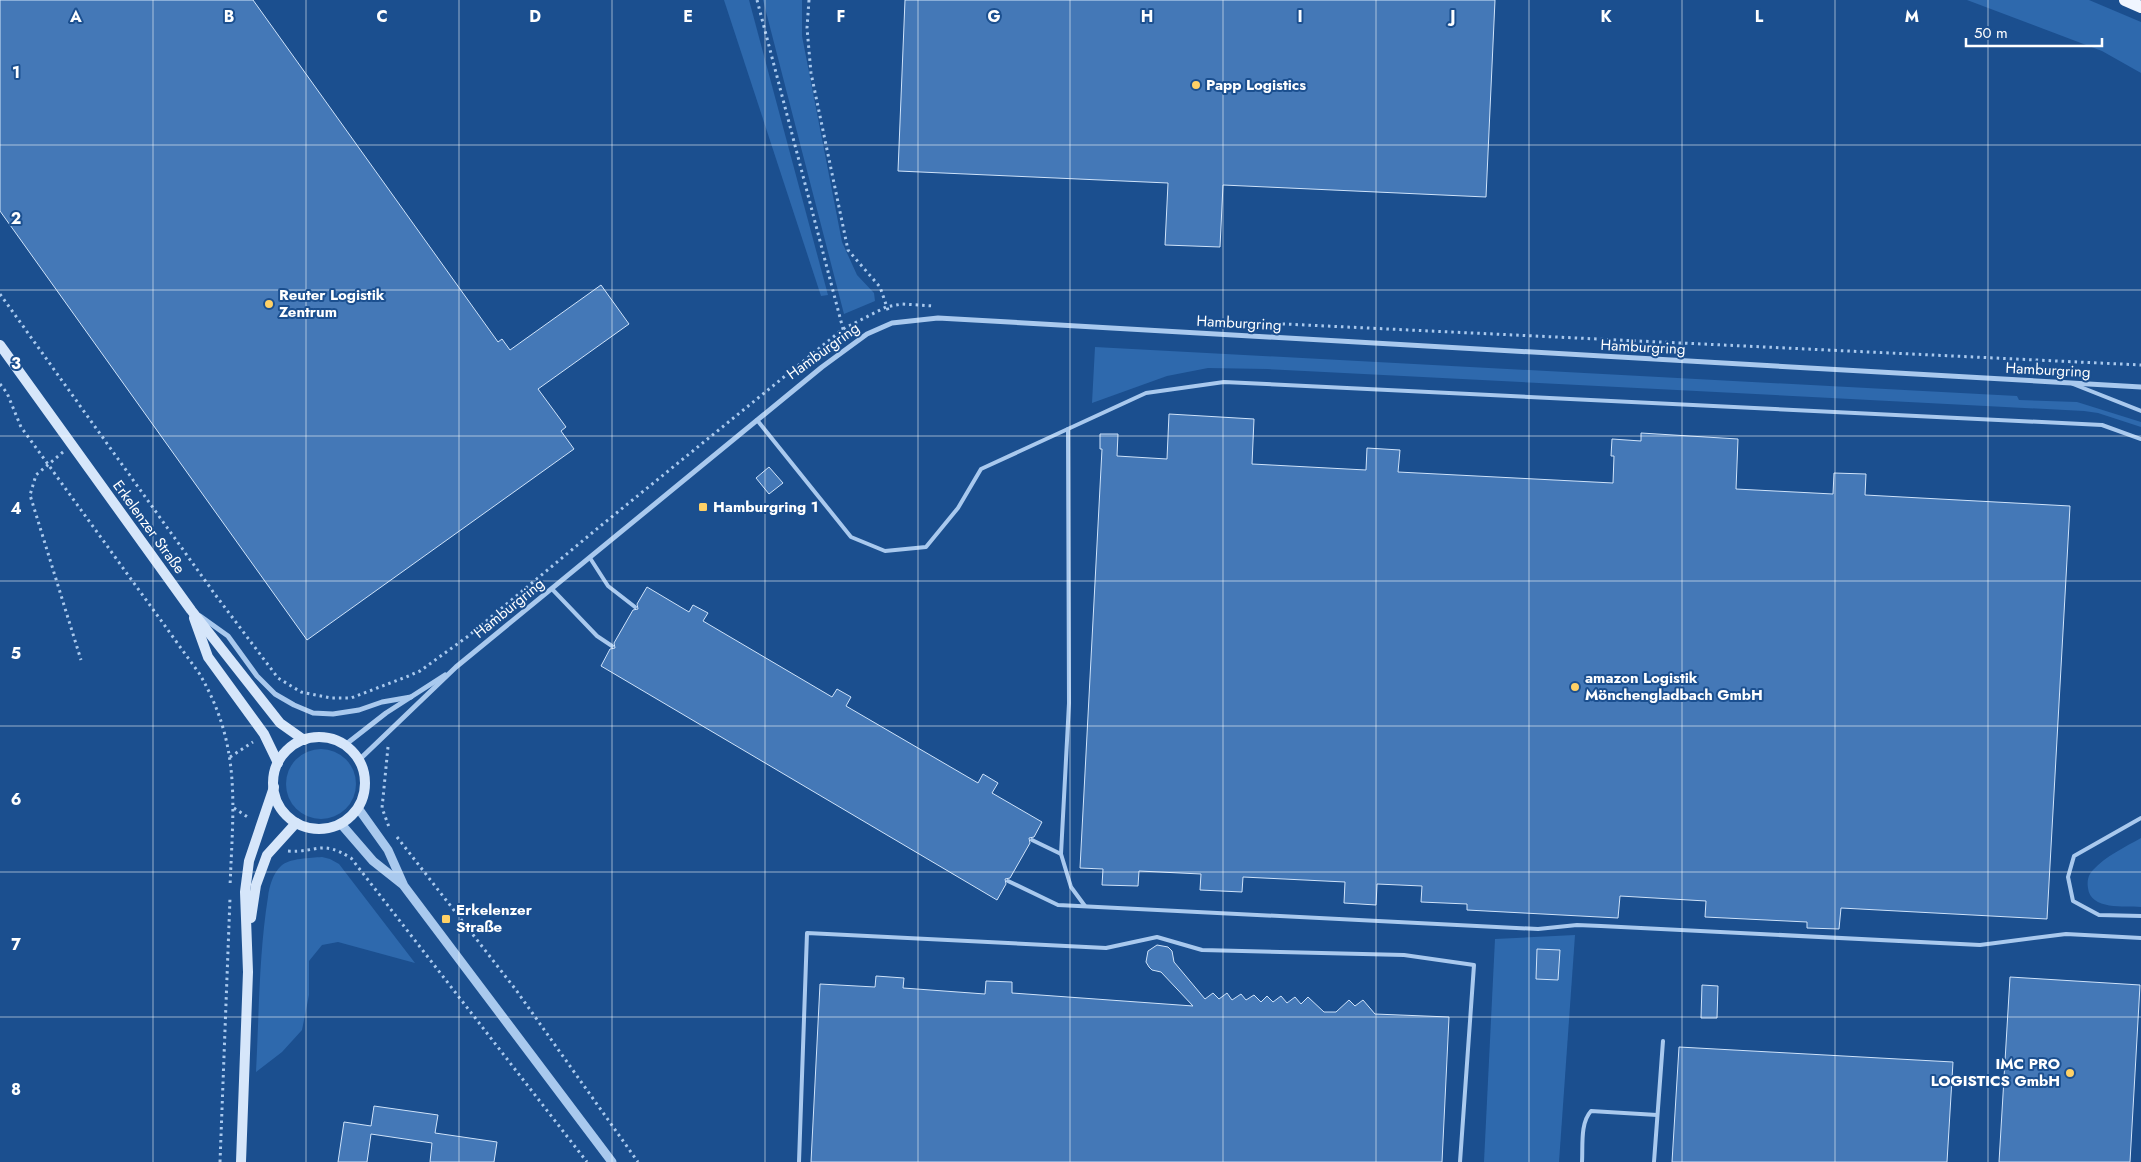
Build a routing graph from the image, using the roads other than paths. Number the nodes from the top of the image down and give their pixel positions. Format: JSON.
{"nodes":[{"id":1,"x":2125,"y":0,"type":"edge"},
{"id":2,"x":2141,"y":7,"type":"edge"},
{"id":3,"x":0,"y":345,"type":"edge"},
{"id":4,"x":2071,"y":384,"type":"junction"},
{"id":5,"x":2141,"y":387,"type":"edge"},
{"id":6,"x":2141,"y":411,"type":"edge"},
{"id":7,"x":756,"y":420,"type":"junction"},
{"id":8,"x":1068,"y":429,"type":"junction"},
{"id":9,"x":2141,"y":439,"type":"edge"},
{"id":10,"x":590,"y":558,"type":"junction"},
{"id":11,"x":552,"y":590,"type":"junction"},
{"id":12,"x":635,"y":607,"type":"dead end"},
{"id":13,"x":191,"y":610,"type":"junction"},
{"id":14,"x":612,"y":646,"type":"dead end"},
{"id":15,"x":456,"y":668,"type":"junction"},
{"id":16,"x":411,"y":697,"type":"junction"},
{"id":17,"x":304,"y":740,"type":"junction"},
{"id":18,"x":345,"y":745,"type":"junction"},
{"id":19,"x":359,"y":760,"type":"junction"},
{"id":20,"x":278,"y":763,"type":"junction"},
{"id":21,"x":274,"y":787,"type":"junction"},
{"id":22,"x":358,"y":808,"type":"junction"},
{"id":23,"x":2141,"y":818,"type":"edge"},
{"id":24,"x":296,"y":823,"type":"junction"},
{"id":25,"x":341,"y":824,"type":"junction"},
{"id":26,"x":1032,"y":840,"type":"dead end"},
{"id":27,"x":1062,"y":854,"type":"junction"},
{"id":28,"x":1008,"y":881,"type":"dead end"},
{"id":29,"x":404,"y":886,"type":"junction"},
{"id":30,"x":1085,"y":906,"type":"junction"},
{"id":31,"x":2141,"y":916,"type":"edge"},
{"id":32,"x":2141,"y":938,"type":"edge"},
{"id":33,"x":248,"y":941,"type":"junction"},
{"id":34,"x":1663,"y":1041,"type":"dead end"},
{"id":35,"x":1657,"y":1115,"type":"junction"},
{"id":36,"x":241,"y":1162,"type":"edge"},
{"id":37,"x":612,"y":1162,"type":"edge"},
{"id":38,"x":799,"y":1162,"type":"edge"},
{"id":39,"x":1460,"y":1162,"type":"edge"},
{"id":40,"x":1582,"y":1162,"type":"edge"},
{"id":41,"x":1654,"y":1162,"type":"edge"}],
"edges":[{"from":1,"to":2,"type":"main road"},
{"from":3,"to":13,"type":"main road","name":"Erkelenzer Straße"},
{"from":4,"to":5,"type":"street","name":"Hamburgring"},
{"from":4,"to":6,"type":"lane"},
{"from":4,"to":7,"type":"street","name":"Hamburgring"},
{"from":7,"to":8,"type":"lane"},
{"from":7,"to":10,"type":"street","name":"Hamburgring"},
{"from":8,"to":9,"type":"lane"},
{"from":8,"to":27,"type":"lane"},
{"from":10,"to":11,"type":"street","name":"Hamburgring"},
{"from":10,"to":12,"type":"lane"},
{"from":11,"to":14,"type":"lane"},
{"from":11,"to":15,"type":"street","name":"Hamburgring"},
{"from":13,"to":16,"type":"street","name":"Erkelenzer Straße"},
{"from":13,"to":17,"type":"main road"},
{"from":13,"to":20,"type":"main road"},
{"from":15,"to":16,"type":"street"},
{"from":15,"to":19,"type":"street"},
{"from":16,"to":18,"type":"street"},
{"from":17,"to":18,"type":"main road"},
{"from":17,"to":20,"type":"main road"},
{"from":18,"to":19,"type":"main road"},
{"from":19,"to":22,"type":"main road"},
{"from":20,"to":21,"type":"main road"},
{"from":21,"to":24,"type":"main road"},
{"from":21,"to":33,"type":"main road"},
{"from":22,"to":25,"type":"main road"},
{"from":22,"to":29,"type":"street"},
{"from":23,"to":31,"type":"lane"},
{"from":24,"to":25,"type":"main road"},
{"from":24,"to":33,"type":"main road"},
{"from":25,"to":29,"type":"street"},
{"from":26,"to":27,"type":"lane"},
{"from":27,"to":30,"type":"lane"},
{"from":28,"to":30,"type":"lane"},
{"from":29,"to":37,"type":"street"},
{"from":30,"to":32,"type":"lane"},
{"from":33,"to":36,"type":"main road"},
{"from":34,"to":35,"type":"lane"},
{"from":35,"to":40,"type":"lane"},
{"from":35,"to":41,"type":"lane"},
{"from":38,"to":39,"type":"lane"}]}
